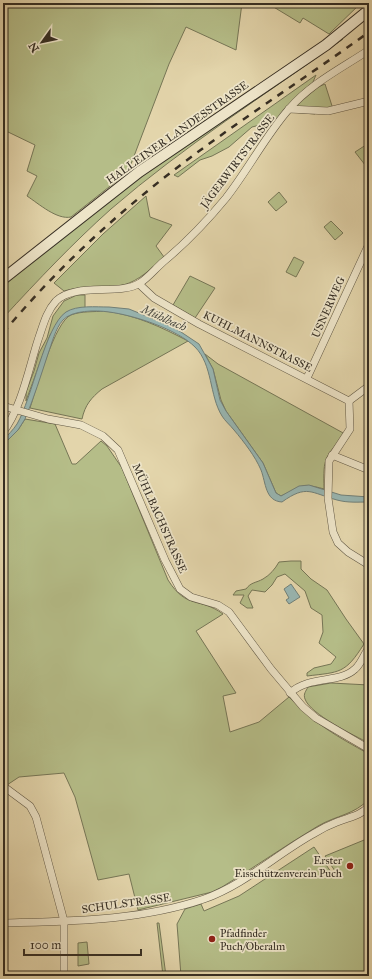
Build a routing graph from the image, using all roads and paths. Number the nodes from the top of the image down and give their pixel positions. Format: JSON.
{"nodes":[{"id":1,"x":369,"y":10,"type":"edge"},
{"id":2,"x":369,"y":50,"type":"edge"},
{"id":3,"x":369,"y":101,"type":"edge"},
{"id":4,"x":289,"y":109,"type":"junction"},
{"id":5,"x":369,"y":244,"type":"edge"},
{"id":6,"x":3,"y":279,"type":"edge"},
{"id":7,"x":139,"y":284,"type":"junction"},
{"id":8,"x":307,"y":378,"type":"junction"},
{"id":9,"x":369,"y":386,"type":"edge"},
{"id":10,"x":349,"y":401,"type":"junction"},
{"id":11,"x":3,"y":406,"type":"edge"},
{"id":12,"x":18,"y":410,"type":"junction"},
{"id":13,"x":3,"y":432,"type":"edge"},
{"id":14,"x":332,"y":455,"type":"junction"},
{"id":15,"x":369,"y":470,"type":"edge"},
{"id":16,"x":369,"y":565,"type":"edge"},
{"id":17,"x":369,"y":648,"type":"edge"},
{"id":18,"x":290,"y":693,"type":"junction"},
{"id":19,"x":369,"y":749,"type":"edge"},
{"id":20,"x":3,"y":786,"type":"edge"},
{"id":21,"x":369,"y":806,"type":"edge"},
{"id":22,"x":64,"y":921,"type":"junction"},
{"id":23,"x":3,"y":923,"type":"edge"},
{"id":24,"x":64,"y":976,"type":"edge"}],
"edges":[{"from":1,"to":6,"type":"main road","name":"HALLEINER LANDESSTRASSE"},
{"from":2,"to":4,"type":"street","name":"JÄGERWIRTSTRASSE"},
{"from":3,"to":4,"type":"street","name":"JÄGERWIRTSTRASSE"},
{"from":4,"to":7,"type":"street","name":"JÄGERWIRTSTRASSE"},
{"from":5,"to":8,"type":"street","name":"USNERWEG"},
{"from":7,"to":8,"type":"street","name":"KUHLMANNSTRASSE"},
{"from":7,"to":12,"type":"street"},
{"from":8,"to":10,"type":"street","name":"KUHLMANNSTRASSE"},
{"from":9,"to":10,"type":"street"},
{"from":10,"to":14,"type":"street"},
{"from":11,"to":12,"type":"street","name":"MÜHLBACHSTRASSE"},
{"from":12,"to":13,"type":"street"},
{"from":12,"to":18,"type":"street","name":"MÜHLBACHSTRASSE"},
{"from":14,"to":15,"type":"street"},
{"from":14,"to":16,"type":"street"},
{"from":17,"to":18,"type":"street"},
{"from":18,"to":19,"type":"street"},
{"from":20,"to":22,"type":"street"},
{"from":21,"to":22,"type":"street","name":"SCHULSTRASSE"},
{"from":22,"to":23,"type":"street","name":"SCHULSTRASSE"},
{"from":22,"to":24,"type":"street"}]}
